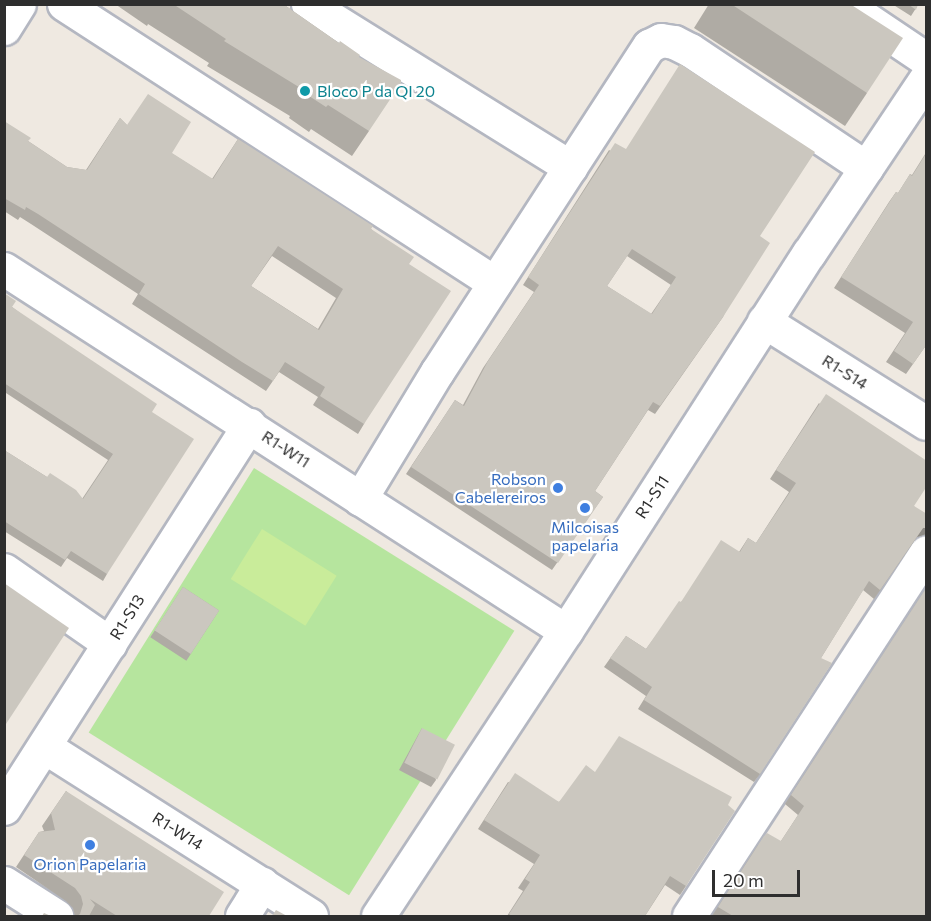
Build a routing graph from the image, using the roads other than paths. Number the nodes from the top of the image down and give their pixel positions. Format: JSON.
{"nodes":[{"id":1,"x":19,"y":4,"type":"edge"},
{"id":2,"x":64,"y":4,"type":"edge"},
{"id":3,"x":844,"y":4,"type":"edge"},
{"id":4,"x":325,"y":9,"type":"edge"},
{"id":5,"x":4,"y":28,"type":"edge"},
{"id":6,"x":927,"y":59,"type":"edge"},
{"id":7,"x":927,"y":78,"type":"edge"},
{"id":8,"x":570,"y":167,"type":"junction"},
{"id":9,"x":866,"y":168,"type":"junction"},
{"id":10,"x":4,"y":269,"type":"edge"},
{"id":11,"x":495,"y":283,"type":"junction"},
{"id":12,"x":764,"y":321,"type":"junction"},
{"id":13,"x":927,"y":423,"type":"edge"},
{"id":14,"x":249,"y":425,"type":"junction"},
{"id":15,"x":360,"y":499,"type":"junction"},
{"id":16,"x":927,"y":553,"type":"edge"},
{"id":17,"x":4,"y":570,"type":"edge"},
{"id":18,"x":566,"y":631,"type":"junction"},
{"id":19,"x":110,"y":644,"type":"junction"},
{"id":20,"x":45,"y":747,"type":"junction"},
{"id":21,"x":6,"y":802,"type":"edge"},
{"id":22,"x":4,"y":883,"type":"edge"},
{"id":23,"x":262,"y":884,"type":"junction"},
{"id":24,"x":56,"y":916,"type":"edge"},
{"id":25,"x":242,"y":916,"type":"edge"},
{"id":26,"x":311,"y":916,"type":"edge"},
{"id":27,"x":378,"y":916,"type":"edge"},
{"id":28,"x":689,"y":916,"type":"edge"}],
"edges":[{"from":1,"to":5,"type":"street"},
{"from":2,"to":11,"type":"street"},
{"from":3,"to":6,"type":"street"},
{"from":4,"to":8,"type":"street"},
{"from":7,"to":9,"type":"street","name":"R1-S11"},
{"from":8,"to":9,"type":"street"},
{"from":8,"to":11,"type":"street"},
{"from":9,"to":12,"type":"street","name":"R1-S11"},
{"from":10,"to":14,"type":"street","name":"R1-W11"},
{"from":11,"to":15,"type":"street"},
{"from":12,"to":13,"type":"street","name":"R1-S14"},
{"from":12,"to":18,"type":"street","name":"R1-S11"},
{"from":14,"to":15,"type":"street","name":"R1-W11"},
{"from":14,"to":19,"type":"street","name":"R1-S13"},
{"from":15,"to":18,"type":"street","name":"R1-W11"},
{"from":16,"to":28,"type":"street"},
{"from":17,"to":19,"type":"street"},
{"from":18,"to":27,"type":"street","name":"R1-S11"},
{"from":19,"to":20,"type":"street","name":"R1-S13"},
{"from":20,"to":21,"type":"street","name":"R1-S13"},
{"from":20,"to":23,"type":"street","name":"R1-W14"},
{"from":22,"to":24,"type":"street"},
{"from":23,"to":25,"type":"street"},
{"from":23,"to":26,"type":"street","name":"R1-W14"}]}
